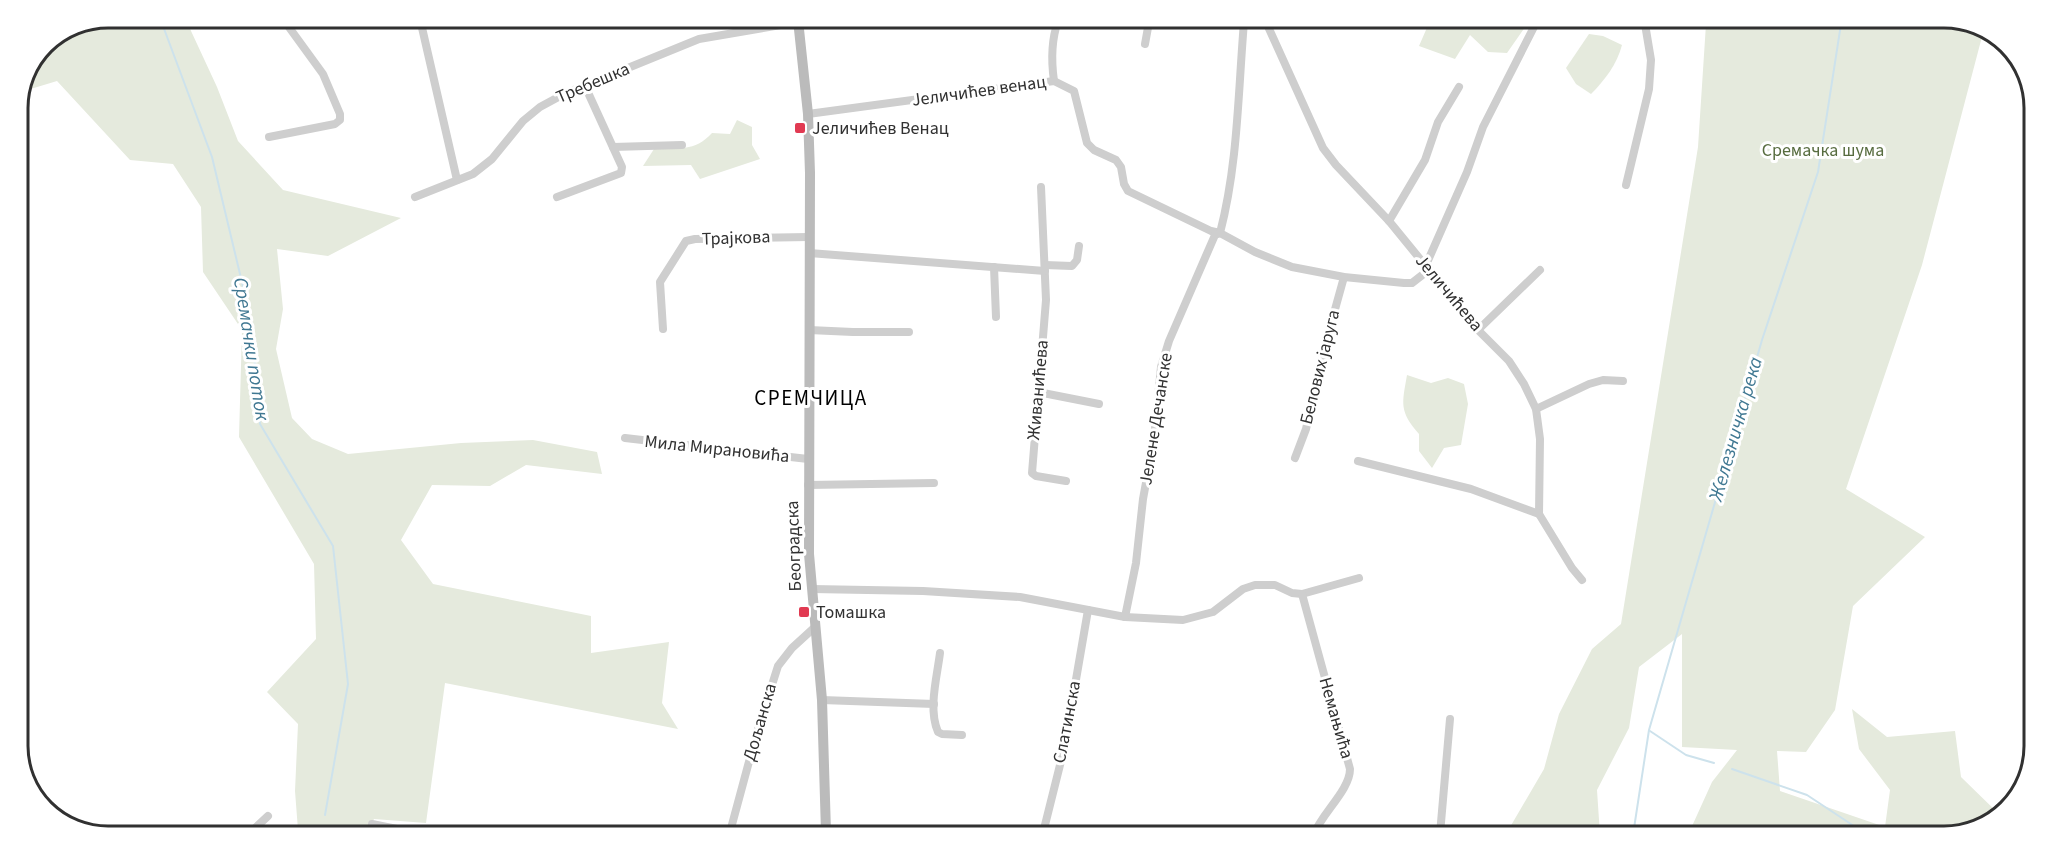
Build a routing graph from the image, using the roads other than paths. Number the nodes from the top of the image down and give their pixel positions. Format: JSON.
{"nodes":[{"id":1,"x":289,"y":28,"type":"edge"},
{"id":2,"x":422,"y":28,"type":"edge"},
{"id":3,"x":760,"y":28,"type":"edge"},
{"id":4,"x":799,"y":28,"type":"edge"},
{"id":5,"x":1057,"y":28,"type":"edge"},
{"id":6,"x":1148,"y":28,"type":"edge"},
{"id":7,"x":1244,"y":28,"type":"edge"},
{"id":8,"x":1269,"y":28,"type":"edge"},
{"id":9,"x":1533,"y":28,"type":"edge"},
{"id":10,"x":1646,"y":28,"type":"edge"},
{"id":11,"x":1145,"y":45,"type":"dead end"},
{"id":12,"x":1054,"y":81,"type":"junction"},
{"id":13,"x":585,"y":86,"type":"junction"},
{"id":14,"x":1460,"y":87,"type":"dead end"},
{"id":15,"x":808,"y":114,"type":"junction"},
{"id":16,"x":269,"y":137,"type":"dead end"},
{"id":17,"x":682,"y":145,"type":"dead end"},
{"id":18,"x":613,"y":147,"type":"junction"},
{"id":19,"x":457,"y":180,"type":"junction"},
{"id":20,"x":1626,"y":185,"type":"dead end"},
{"id":21,"x":1041,"y":187,"type":"dead end"},
{"id":22,"x":415,"y":197,"type":"dead end"},
{"id":23,"x":557,"y":197,"type":"dead end"},
{"id":24,"x":1389,"y":221,"type":"junction"},
{"id":25,"x":1220,"y":233,"type":"junction"},
{"id":26,"x":809,"y":237,"type":"junction"},
{"id":27,"x":1079,"y":246,"type":"dead end"},
{"id":28,"x":809,"y":253,"type":"junction"},
{"id":29,"x":994,"y":267,"type":"junction"},
{"id":30,"x":1428,"y":267,"type":"junction"},
{"id":31,"x":1045,"y":268,"type":"junction"},
{"id":32,"x":1540,"y":270,"type":"dead end"},
{"id":33,"x":1344,"y":277,"type":"junction"},
{"id":34,"x":996,"y":317,"type":"dead end"},
{"id":35,"x":663,"y":328,"type":"dead end"},
{"id":36,"x":809,"y":330,"type":"junction"},
{"id":37,"x":1478,"y":330,"type":"junction"},
{"id":38,"x":909,"y":332,"type":"dead end"},
{"id":39,"x":1623,"y":381,"type":"dead end"},
{"id":40,"x":1038,"y":392,"type":"junction"},
{"id":41,"x":1099,"y":404,"type":"dead end"},
{"id":42,"x":1536,"y":409,"type":"junction"},
{"id":43,"x":625,"y":438,"type":"dead end"},
{"id":44,"x":1295,"y":458,"type":"dead end"},
{"id":45,"x":808,"y":459,"type":"junction"},
{"id":46,"x":1358,"y":461,"type":"dead end"},
{"id":47,"x":1066,"y":481,"type":"dead end"},
{"id":48,"x":934,"y":483,"type":"dead end"},
{"id":49,"x":808,"y":485,"type":"junction"},
{"id":50,"x":1539,"y":514,"type":"junction"},
{"id":51,"x":1359,"y":578,"type":"dead end"},
{"id":52,"x":1582,"y":580,"type":"dead end"},
{"id":53,"x":812,"y":589,"type":"junction"},
{"id":54,"x":1302,"y":594,"type":"junction"},
{"id":55,"x":1088,"y":610,"type":"junction"},
{"id":56,"x":1125,"y":617,"type":"junction"},
{"id":57,"x":815,"y":627,"type":"junction"},
{"id":58,"x":940,"y":653,"type":"dead end"},
{"id":59,"x":822,"y":700,"type":"junction"},
{"id":60,"x":934,"y":704,"type":"junction"},
{"id":61,"x":1450,"y":719,"type":"dead end"},
{"id":62,"x":962,"y":735,"type":"dead end"},
{"id":63,"x":268,"y":816,"type":"dead end"},
{"id":64,"x":372,"y":824,"type":"dead end"},
{"id":65,"x":257,"y":826,"type":"edge"},
{"id":66,"x":382,"y":826,"type":"edge"},
{"id":67,"x":732,"y":826,"type":"edge"},
{"id":68,"x":826,"y":826,"type":"edge"},
{"id":69,"x":1045,"y":826,"type":"edge"},
{"id":70,"x":1318,"y":826,"type":"edge"},
{"id":71,"x":1441,"y":826,"type":"edge"}],
"edges":[{"from":1,"to":16,"type":"street"},
{"from":2,"to":19,"type":"street"},
{"from":3,"to":13,"type":"street","name":"Требешка"},
{"from":4,"to":15,"type":"main road","name":"Београдска"},
{"from":5,"to":12,"type":"street"},
{"from":6,"to":11,"type":"street"},
{"from":7,"to":25,"type":"street"},
{"from":8,"to":24,"type":"street","name":"Јеличићева"},
{"from":9,"to":30,"type":"street"},
{"from":10,"to":20,"type":"street"},
{"from":12,"to":15,"type":"street","name":"Јеличићев венац"},
{"from":12,"to":25,"type":"street","name":"Јеличићев венац"},
{"from":13,"to":18,"type":"street"},
{"from":13,"to":19,"type":"street","name":"Требешка"},
{"from":14,"to":24,"type":"street"},
{"from":15,"to":26,"type":"main road","name":"Београдска"},
{"from":17,"to":18,"type":"street"},
{"from":18,"to":23,"type":"street"},
{"from":19,"to":22,"type":"street","name":"Требешка"},
{"from":21,"to":31,"type":"street","name":"Живанићева"},
{"from":24,"to":30,"type":"street","name":"Јеличићева"},
{"from":25,"to":33,"type":"street","name":"Јеличићев венац"},
{"from":25,"to":56,"type":"street","name":"Јелене Дечанске"},
{"from":26,"to":28,"type":"main road","name":"Београдска"},
{"from":26,"to":35,"type":"street","name":"Трајкова"},
{"from":27,"to":31,"type":"street"},
{"from":28,"to":29,"type":"street"},
{"from":28,"to":36,"type":"main road","name":"Београдска"},
{"from":29,"to":31,"type":"street"},
{"from":29,"to":34,"type":"street"},
{"from":30,"to":33,"type":"street","name":"Јеличићев венац"},
{"from":30,"to":37,"type":"street","name":"Јеличићева"},
{"from":31,"to":40,"type":"street","name":"Живанићева"},
{"from":32,"to":37,"type":"street"},
{"from":33,"to":44,"type":"street","name":"Белових јаруга"},
{"from":36,"to":38,"type":"street"},
{"from":36,"to":45,"type":"main road","name":"Београдска"},
{"from":37,"to":42,"type":"street","name":"Јеличићева"},
{"from":39,"to":42,"type":"street"},
{"from":40,"to":41,"type":"street"},
{"from":40,"to":47,"type":"street","name":"Живанићева"},
{"from":42,"to":50,"type":"street","name":"Јеличићева"},
{"from":43,"to":45,"type":"street","name":"Мила Мирановића"},
{"from":45,"to":49,"type":"main road","name":"Београдска"},
{"from":46,"to":50,"type":"street"},
{"from":48,"to":49,"type":"street"},
{"from":49,"to":53,"type":"main road","name":"Београдска"},
{"from":50,"to":52,"type":"street"},
{"from":51,"to":54,"type":"street"},
{"from":53,"to":55,"type":"street"},
{"from":53,"to":57,"type":"main road","name":"Београдска"},
{"from":54,"to":56,"type":"street"},
{"from":54,"to":70,"type":"street","name":"Немањића"},
{"from":55,"to":56,"type":"street"},
{"from":55,"to":69,"type":"street","name":"Слатинска"},
{"from":57,"to":59,"type":"main road","name":"Београдска"},
{"from":57,"to":67,"type":"street","name":"Дољанска"},
{"from":58,"to":60,"type":"street"},
{"from":59,"to":60,"type":"street"},
{"from":59,"to":68,"type":"main road","name":"Београдска"},
{"from":60,"to":62,"type":"street"},
{"from":61,"to":71,"type":"street"},
{"from":63,"to":65,"type":"street"},
{"from":64,"to":66,"type":"street"}]}
